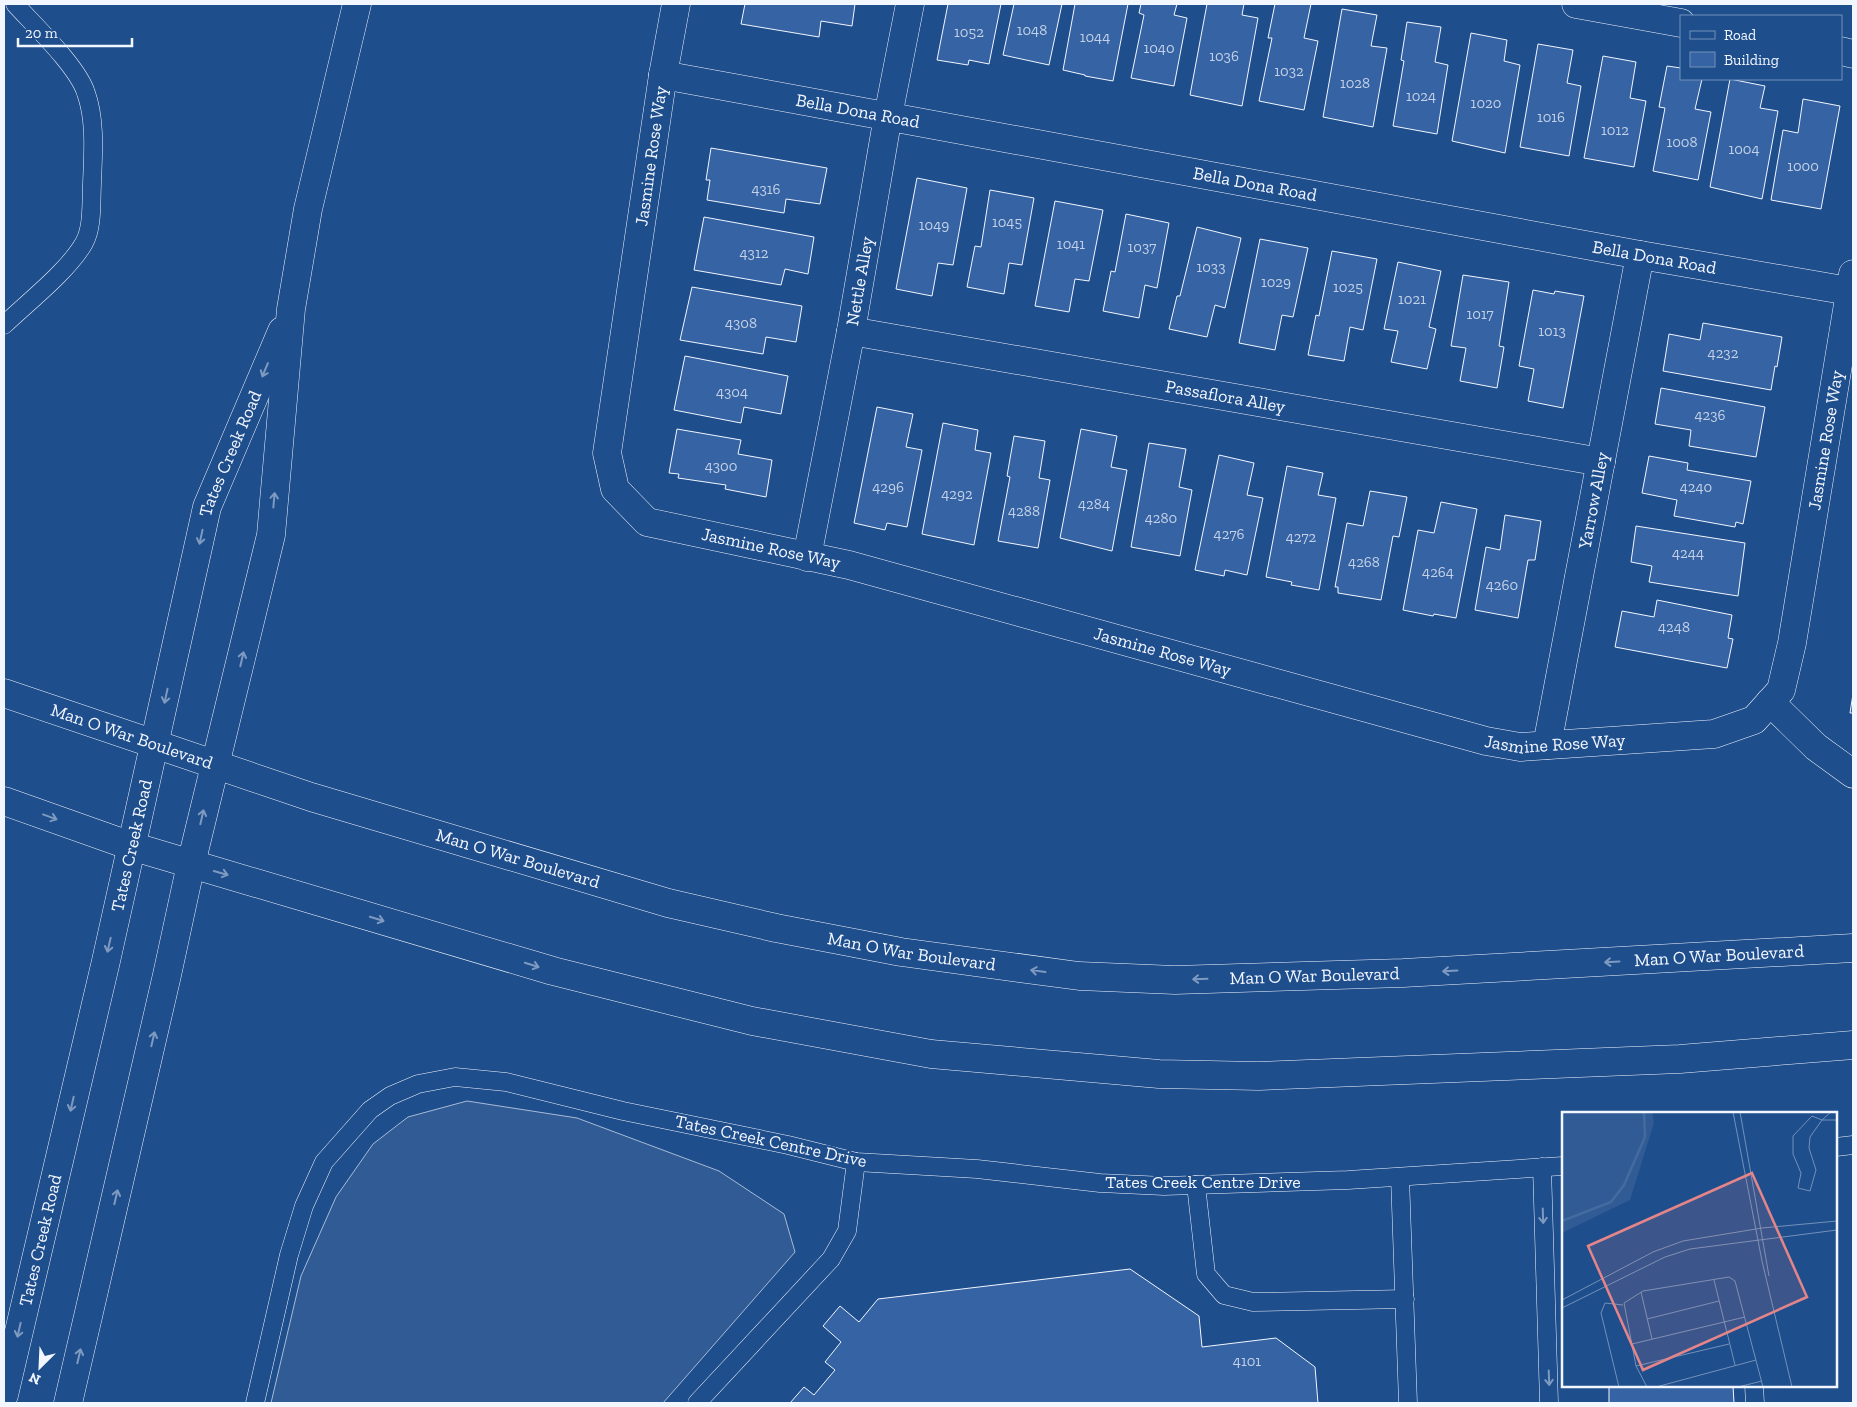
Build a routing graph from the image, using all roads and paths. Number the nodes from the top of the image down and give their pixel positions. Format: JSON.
{"nodes":[{"id":1,"x":15,"y":4,"type":"edge"},
{"id":2,"x":357,"y":4,"type":"edge"},
{"id":3,"x":676,"y":4,"type":"edge"},
{"id":4,"x":910,"y":4,"type":"edge"},
{"id":5,"x":1576,"y":4,"type":"edge"},
{"id":6,"x":1680,"y":23,"type":"edge"},
{"id":7,"x":663,"y":75,"type":"junction"},
{"id":8,"x":888,"y":116,"type":"junction"},
{"id":9,"x":1640,"y":255,"type":"junction"},
{"id":10,"x":1851,"y":282,"type":"edge"},
{"id":11,"x":291,"y":309,"type":"junction"},
{"id":12,"x":4,"y":325,"type":"edge"},
{"id":13,"x":851,"y":332,"type":"junction"},
{"id":14,"x":1601,"y":462,"type":"junction"},
{"id":15,"x":807,"y":557,"type":"junction"},
{"id":16,"x":4,"y":693,"type":"edge"},
{"id":17,"x":1770,"y":702,"type":"junction"},
{"id":18,"x":155,"y":745,"type":"junction"},
{"id":19,"x":1547,"y":745,"type":"junction"},
{"id":20,"x":215,"y":763,"type":"junction"},
{"id":21,"x":1853,"y":774,"type":"edge"},
{"id":22,"x":4,"y":801,"type":"edge"},
{"id":23,"x":131,"y":846,"type":"junction"},
{"id":24,"x":191,"y":864,"type":"junction"},
{"id":25,"x":1853,"y":948,"type":"edge"},
{"id":26,"x":1853,"y":1045,"type":"edge"},
{"id":27,"x":1853,"y":1146,"type":"edge"},
{"id":28,"x":1837,"y":1147,"type":"edge"},
{"id":29,"x":856,"y":1162,"type":"junction"},
{"id":30,"x":1562,"y":1166,"type":"edge"},
{"id":31,"x":1542,"y":1167,"type":"junction"},
{"id":32,"x":1400,"y":1177,"type":"junction"},
{"id":33,"x":1196,"y":1185,"type":"junction"},
{"id":34,"x":1405,"y":1299,"type":"junction"},
{"id":35,"x":1754,"y":1387,"type":"edge"},
{"id":36,"x":4,"y":1395,"type":"edge"},
{"id":37,"x":68,"y":1403,"type":"edge"},
{"id":38,"x":255,"y":1403,"type":"edge"},
{"id":39,"x":697,"y":1403,"type":"edge"},
{"id":40,"x":1408,"y":1403,"type":"edge"},
{"id":41,"x":1549,"y":1403,"type":"edge"},
{"id":42,"x":1755,"y":1403,"type":"edge"}],
"edges":[{"from":1,"to":12,"type":"lane"},
{"from":2,"to":11,"type":"main road","name":"Tates Creek Road"},
{"from":3,"to":7,"type":"main road","name":"Jasmine Rose Way"},
{"from":4,"to":8,"type":"main road","name":"Nettle Alley"},
{"from":5,"to":6,"type":"main road"},
{"from":7,"to":8,"type":"main road","name":"Bella Dona Road"},
{"from":7,"to":15,"type":"main road","name":"Jasmine Rose Way"},
{"from":8,"to":9,"type":"main road","name":"Bella Dona Road"},
{"from":8,"to":13,"type":"main road","name":"Nettle Alley"},
{"from":9,"to":10,"type":"main road","name":"Bella Dona Road"},
{"from":9,"to":14,"type":"main road","name":"Yarrow Alley"},
{"from":10,"to":17,"type":"main road","name":"Jasmine Rose Way"},
{"from":11,"to":18,"type":"main road","name":"Tates Creek Road","one_way":true},
{"from":20,"to":11,"type":"main road","name":"Tates Creek Road","one_way":true},
{"from":13,"to":14,"type":"main road","name":"Passaflora Alley"},
{"from":13,"to":15,"type":"main road","name":"Nettle Alley"},
{"from":14,"to":19,"type":"main road","name":"Yarrow Alley"},
{"from":15,"to":19,"type":"main road","name":"Jasmine Rose Way"},
{"from":16,"to":18,"type":"main road","name":"Man O War Boulevard"},
{"from":17,"to":19,"type":"main road","name":"Jasmine Rose Way"},
{"from":17,"to":21,"type":"main road"},
{"from":18,"to":20,"type":"main road","name":"Man O War Boulevard"},
{"from":18,"to":23,"type":"main road","name":"Tates Creek Road"},
{"from":24,"to":20,"type":"main road","name":"Tates Creek Road","one_way":true},
{"from":25,"to":20,"type":"main road","name":"Man O War Boulevard","one_way":true},
{"from":22,"to":23,"type":"main road","one_way":true},
{"from":23,"to":24,"type":"main road"},
{"from":23,"to":36,"type":"main road","name":"Tates Creek Road","one_way":true},
{"from":24,"to":26,"type":"main road","one_way":true},
{"from":37,"to":24,"type":"main road","name":"Tates Creek Road","one_way":true},
{"from":27,"to":28,"type":"lane"},
{"from":29,"to":33,"type":"lane","name":"Tates Creek Centre Drive"},
{"from":29,"to":38,"type":"lane","name":"Tates Creek Centre Drive"},
{"from":29,"to":39,"type":"lane"},
{"from":30,"to":31,"type":"lane","name":"Tates Creek Centre Drive"},
{"from":31,"to":32,"type":"lane","name":"Tates Creek Centre Drive"},
{"from":31,"to":41,"type":"lane","one_way":true},
{"from":32,"to":33,"type":"lane","name":"Tates Creek Centre Drive"},
{"from":32,"to":34,"type":"lane"},
{"from":33,"to":34,"type":"lane"},
{"from":34,"to":40,"type":"lane"},
{"from":35,"to":42,"type":"lane"}]}
